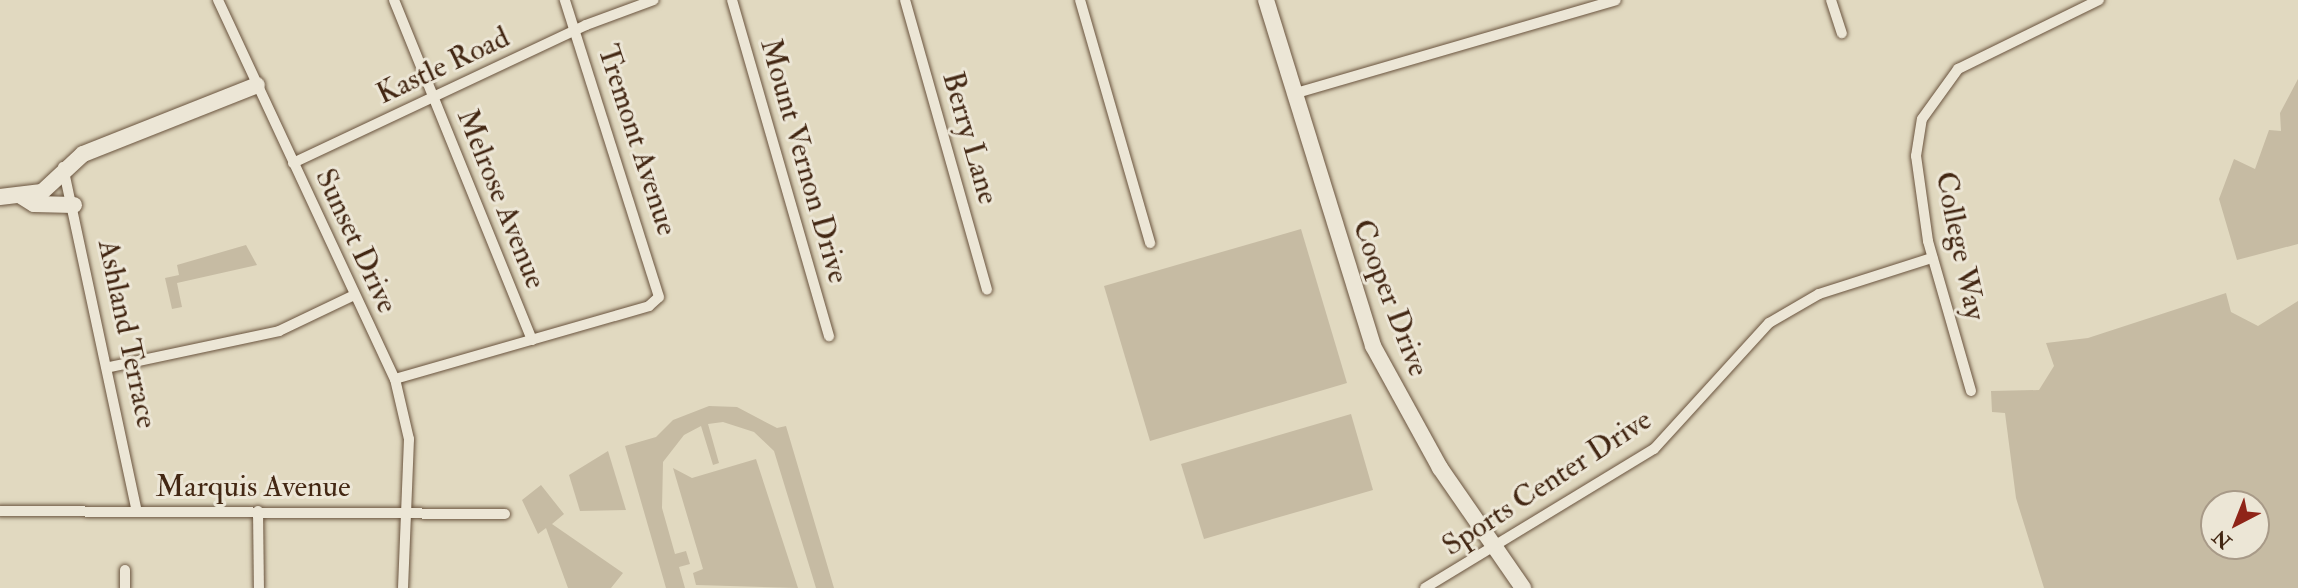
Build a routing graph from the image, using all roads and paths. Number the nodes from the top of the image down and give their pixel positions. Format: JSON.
{"nodes":[{"id":1,"x":218,"y":0,"type":"edge"},
{"id":2,"x":394,"y":0,"type":"edge"},
{"id":3,"x":565,"y":0,"type":"edge"},
{"id":4,"x":654,"y":0,"type":"edge"},
{"id":5,"x":732,"y":0,"type":"edge"},
{"id":6,"x":905,"y":0,"type":"edge"},
{"id":7,"x":1080,"y":0,"type":"edge"},
{"id":8,"x":1266,"y":0,"type":"edge"},
{"id":9,"x":1615,"y":0,"type":"edge"},
{"id":10,"x":1831,"y":0,"type":"edge"},
{"id":11,"x":2099,"y":0,"type":"edge"},
{"id":12,"x":576,"y":31,"type":"junction"},
{"id":13,"x":1842,"y":33,"type":"dead end"},
{"id":14,"x":257,"y":85,"type":"junction"},
{"id":15,"x":1293,"y":94,"type":"junction"},
{"id":16,"x":434,"y":98,"type":"junction"},
{"id":17,"x":293,"y":163,"type":"junction"},
{"id":18,"x":63,"y":167,"type":"junction"},
{"id":19,"x":21,"y":196,"type":"junction"},
{"id":20,"x":0,"y":197,"type":"edge"},
{"id":21,"x":74,"y":205,"type":"junction"},
{"id":22,"x":1150,"y":243,"type":"dead end"},
{"id":23,"x":1931,"y":258,"type":"junction"},
{"id":24,"x":987,"y":290,"type":"dead end"},
{"id":25,"x":354,"y":295,"type":"junction"},
{"id":26,"x":829,"y":335,"type":"dead end"},
{"id":27,"x":532,"y":340,"type":"junction"},
{"id":28,"x":110,"y":367,"type":"junction"},
{"id":29,"x":395,"y":379,"type":"junction"},
{"id":30,"x":1971,"y":391,"type":"dead end"},
{"id":31,"x":0,"y":511,"type":"edge"},
{"id":32,"x":137,"y":511,"type":"junction"},
{"id":33,"x":258,"y":511,"type":"junction"},
{"id":34,"x":404,"y":513,"type":"junction"},
{"id":35,"x":505,"y":514,"type":"dead end"},
{"id":36,"x":1494,"y":547,"type":"junction"},
{"id":37,"x":125,"y":570,"type":"dead end"},
{"id":38,"x":125,"y":588,"type":"edge"},
{"id":39,"x":259,"y":588,"type":"edge"},
{"id":40,"x":403,"y":588,"type":"edge"},
{"id":41,"x":1425,"y":588,"type":"edge"},
{"id":42,"x":1523,"y":588,"type":"edge"}],
"edges":[{"from":1,"to":14,"type":"street","name":"Sunset Drive"},
{"from":2,"to":16,"type":"street","name":"Melrose Avenue"},
{"from":3,"to":12,"type":"street","name":"Tremont Avenue"},
{"from":4,"to":12,"type":"street","name":"Kastle Road"},
{"from":5,"to":26,"type":"street","name":"Mount Vernon Drive"},
{"from":6,"to":24,"type":"street","name":"Berry Lane"},
{"from":7,"to":22,"type":"street"},
{"from":8,"to":15,"type":"main road","name":"Cooper Drive"},
{"from":9,"to":15,"type":"street"},
{"from":10,"to":13,"type":"street"},
{"from":11,"to":23,"type":"street","name":"College Way"},
{"from":12,"to":16,"type":"street","name":"Kastle Road"},
{"from":12,"to":27,"type":"street","name":"Tremont Avenue"},
{"from":14,"to":17,"type":"street","name":"Sunset Drive"},
{"from":14,"to":18,"type":"main road"},
{"from":15,"to":36,"type":"main road","name":"Cooper Drive"},
{"from":16,"to":17,"type":"street","name":"Kastle Road"},
{"from":16,"to":27,"type":"street","name":"Melrose Avenue"},
{"from":17,"to":25,"type":"street","name":"Sunset Drive"},
{"from":18,"to":19,"type":"main road"},
{"from":18,"to":21,"type":"street","name":"Ashland Terrace"},
{"from":19,"to":20,"type":"main road"},
{"from":19,"to":21,"type":"main road"},
{"from":21,"to":28,"type":"street","name":"Ashland Terrace"},
{"from":23,"to":30,"type":"street","name":"College Way"},
{"from":23,"to":36,"type":"street","name":"Sports Center Drive"},
{"from":25,"to":28,"type":"street"},
{"from":25,"to":29,"type":"street","name":"Sunset Drive"},
{"from":27,"to":29,"type":"street"},
{"from":28,"to":32,"type":"street","name":"Ashland Terrace"},
{"from":29,"to":34,"type":"street","name":"Sunset Drive"},
{"from":31,"to":32,"type":"street","name":"Marquis Avenue"},
{"from":32,"to":33,"type":"street","name":"Marquis Avenue"},
{"from":33,"to":34,"type":"street","name":"Marquis Avenue"},
{"from":33,"to":39,"type":"street"},
{"from":34,"to":35,"type":"street","name":"Marquis Avenue"},
{"from":34,"to":40,"type":"street","name":"Sunset Drive"},
{"from":36,"to":41,"type":"street","name":"Sports Center Drive"},
{"from":36,"to":42,"type":"main road","name":"Cooper Drive"},
{"from":37,"to":38,"type":"street"}]}
